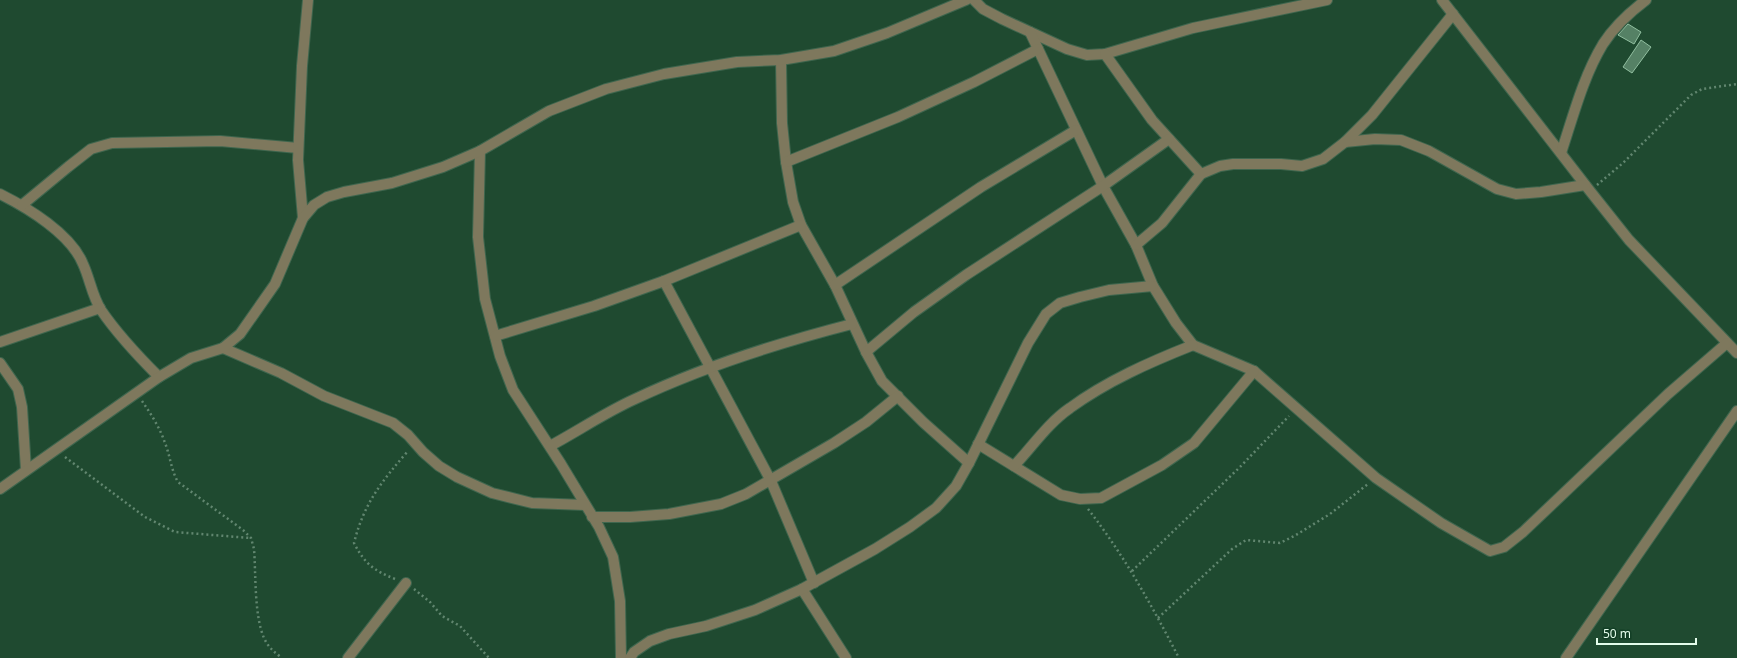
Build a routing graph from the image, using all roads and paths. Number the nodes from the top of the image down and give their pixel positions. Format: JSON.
{"nodes":[{"id":1,"x":308,"y":0,"type":"edge"},
{"id":2,"x":966,"y":0,"type":"edge"},
{"id":3,"x":974,"y":0,"type":"edge"},
{"id":4,"x":1327,"y":0,"type":"edge"},
{"id":5,"x":1442,"y":0,"type":"edge"},
{"id":6,"x":1646,"y":0,"type":"edge"},
{"id":7,"x":1453,"y":14,"type":"junction"},
{"id":8,"x":1030,"y":32,"type":"junction"},
{"id":9,"x":1038,"y":49,"type":"junction"},
{"id":10,"x":1105,"y":54,"type":"junction"},
{"id":11,"x":781,"y":60,"type":"junction"},
{"id":12,"x":1737,"y":84,"type":"edge"},
{"id":13,"x":1076,"y":130,"type":"junction"},
{"id":14,"x":1169,"y":139,"type":"junction"},
{"id":15,"x":1345,"y":142,"type":"junction"},
{"id":16,"x":298,"y":148,"type":"junction"},
{"id":17,"x":480,"y":151,"type":"junction"},
{"id":18,"x":1560,"y":153,"type":"junction"},
{"id":19,"x":786,"y":162,"type":"junction"},
{"id":20,"x":1201,"y":174,"type":"junction"},
{"id":21,"x":1103,"y":186,"type":"junction"},
{"id":22,"x":1587,"y":188,"type":"junction"},
{"id":23,"x":0,"y":194,"type":"edge"},
{"id":24,"x":22,"y":205,"type":"junction"},
{"id":25,"x":303,"y":218,"type":"junction"},
{"id":26,"x":801,"y":225,"type":"junction"},
{"id":27,"x":1136,"y":245,"type":"junction"},
{"id":28,"x":664,"y":281,"type":"junction"},
{"id":29,"x":835,"y":285,"type":"junction"},
{"id":30,"x":1153,"y":286,"type":"junction"},
{"id":31,"x":100,"y":308,"type":"junction"},
{"id":32,"x":852,"y":324,"type":"junction"},
{"id":33,"x":495,"y":336,"type":"junction"},
{"id":34,"x":0,"y":342,"type":"edge"},
{"id":35,"x":1727,"y":343,"type":"junction"},
{"id":36,"x":1193,"y":346,"type":"junction"},
{"id":37,"x":223,"y":348,"type":"junction"},
{"id":38,"x":866,"y":352,"type":"junction"},
{"id":39,"x":1737,"y":354,"type":"edge"},
{"id":40,"x":0,"y":364,"type":"edge"},
{"id":41,"x":711,"y":367,"type":"junction"},
{"id":42,"x":1254,"y":371,"type":"junction"},
{"id":43,"x":159,"y":376,"type":"junction"},
{"id":44,"x":136,"y":392,"type":"junction"},
{"id":45,"x":898,"y":396,"type":"junction"},
{"id":46,"x":1296,"y":408,"type":"junction"},
{"id":47,"x":1737,"y":411,"type":"edge"},
{"id":48,"x":415,"y":443,"type":"junction"},
{"id":49,"x":978,"y":444,"type":"junction"},
{"id":50,"x":550,"y":446,"type":"junction"},
{"id":51,"x":54,"y":449,"type":"junction"},
{"id":52,"x":969,"y":462,"type":"junction"},
{"id":53,"x":1014,"y":466,"type":"junction"},
{"id":54,"x":26,"y":470,"type":"junction"},
{"id":55,"x":1376,"y":478,"type":"junction"},
{"id":56,"x":771,"y":481,"type":"junction"},
{"id":57,"x":0,"y":489,"type":"edge"},
{"id":58,"x":1080,"y":499,"type":"junction"},
{"id":59,"x":585,"y":506,"type":"junction"},
{"id":60,"x":592,"y":516,"type":"junction"},
{"id":61,"x":251,"y":538,"type":"junction"},
{"id":62,"x":1132,"y":572,"type":"junction"},
{"id":63,"x":406,"y":583,"type":"junction"},
{"id":64,"x":814,"y":583,"type":"junction"},
{"id":65,"x":802,"y":589,"type":"junction"},
{"id":66,"x":1158,"y":618,"type":"junction"},
{"id":67,"x":282,"y":658,"type":"edge"},
{"id":68,"x":348,"y":658,"type":"edge"},
{"id":69,"x":489,"y":658,"type":"edge"},
{"id":70,"x":621,"y":658,"type":"edge"},
{"id":71,"x":630,"y":658,"type":"edge"},
{"id":72,"x":846,"y":658,"type":"edge"},
{"id":73,"x":1179,"y":658,"type":"edge"},
{"id":74,"x":1566,"y":658,"type":"edge"}],
"edges":[{"from":1,"to":16,"type":"street"},
{"from":2,"to":11,"type":"street"},
{"from":3,"to":8,"type":"street"},
{"from":4,"to":10,"type":"street"},
{"from":5,"to":7,"type":"street"},
{"from":6,"to":18,"type":"street"},
{"from":7,"to":15,"type":"street"},
{"from":7,"to":18,"type":"street"},
{"from":8,"to":9,"type":"street"},
{"from":8,"to":10,"type":"street"},
{"from":9,"to":13,"type":"street"},
{"from":9,"to":19,"type":"street"},
{"from":10,"to":14,"type":"street"},
{"from":11,"to":17,"type":"street"},
{"from":11,"to":19,"type":"street"},
{"from":12,"to":22,"type":"path"},
{"from":13,"to":21,"type":"street"},
{"from":13,"to":29,"type":"street"},
{"from":14,"to":20,"type":"street"},
{"from":14,"to":21,"type":"street"},
{"from":15,"to":20,"type":"street"},
{"from":15,"to":22,"type":"street"},
{"from":16,"to":24,"type":"street"},
{"from":16,"to":25,"type":"street"},
{"from":17,"to":25,"type":"street"},
{"from":17,"to":33,"type":"street"},
{"from":18,"to":22,"type":"street"},
{"from":19,"to":26,"type":"street"},
{"from":20,"to":27,"type":"street"},
{"from":21,"to":27,"type":"street"},
{"from":21,"to":38,"type":"street"},
{"from":22,"to":35,"type":"street"},
{"from":23,"to":24,"type":"street"},
{"from":24,"to":31,"type":"street"},
{"from":25,"to":37,"type":"street"},
{"from":26,"to":28,"type":"street"},
{"from":26,"to":29,"type":"street"},
{"from":27,"to":30,"type":"street"},
{"from":28,"to":33,"type":"street"},
{"from":28,"to":41,"type":"street"},
{"from":29,"to":32,"type":"street"},
{"from":30,"to":36,"type":"street"},
{"from":30,"to":49,"type":"street"},
{"from":31,"to":34,"type":"street"},
{"from":31,"to":43,"type":"street"},
{"from":32,"to":38,"type":"street"},
{"from":32,"to":41,"type":"street"},
{"from":33,"to":50,"type":"street"},
{"from":35,"to":39,"type":"street"},
{"from":35,"to":55,"type":"street"},
{"from":36,"to":42,"type":"street"},
{"from":36,"to":53,"type":"street"},
{"from":37,"to":43,"type":"street"},
{"from":37,"to":48,"type":"street"},
{"from":38,"to":45,"type":"street"},
{"from":40,"to":54,"type":"street"},
{"from":41,"to":50,"type":"street"},
{"from":41,"to":56,"type":"street"},
{"from":42,"to":46,"type":"street"},
{"from":42,"to":58,"type":"street"},
{"from":43,"to":44,"type":"street"},
{"from":44,"to":51,"type":"street"},
{"from":44,"to":61,"type":"path"},
{"from":45,"to":52,"type":"street"},
{"from":45,"to":56,"type":"street"},
{"from":46,"to":55,"type":"street"},
{"from":46,"to":62,"type":"path"},
{"from":47,"to":74,"type":"street"},
{"from":48,"to":59,"type":"street"},
{"from":48,"to":63,"type":"path"},
{"from":49,"to":52,"type":"street"},
{"from":49,"to":53,"type":"street"},
{"from":50,"to":59,"type":"street"},
{"from":51,"to":54,"type":"street"},
{"from":51,"to":61,"type":"path"},
{"from":52,"to":64,"type":"street"},
{"from":53,"to":58,"type":"street"},
{"from":54,"to":57,"type":"street"},
{"from":55,"to":66,"type":"path"},
{"from":56,"to":60,"type":"street"},
{"from":56,"to":64,"type":"street"},
{"from":58,"to":62,"type":"path"},
{"from":59,"to":60,"type":"street"},
{"from":60,"to":70,"type":"street"},
{"from":61,"to":67,"type":"path"},
{"from":62,"to":66,"type":"path"},
{"from":63,"to":68,"type":"street"},
{"from":63,"to":69,"type":"path"},
{"from":64,"to":65,"type":"street"},
{"from":65,"to":71,"type":"street"},
{"from":65,"to":72,"type":"street"},
{"from":66,"to":73,"type":"path"}]}
